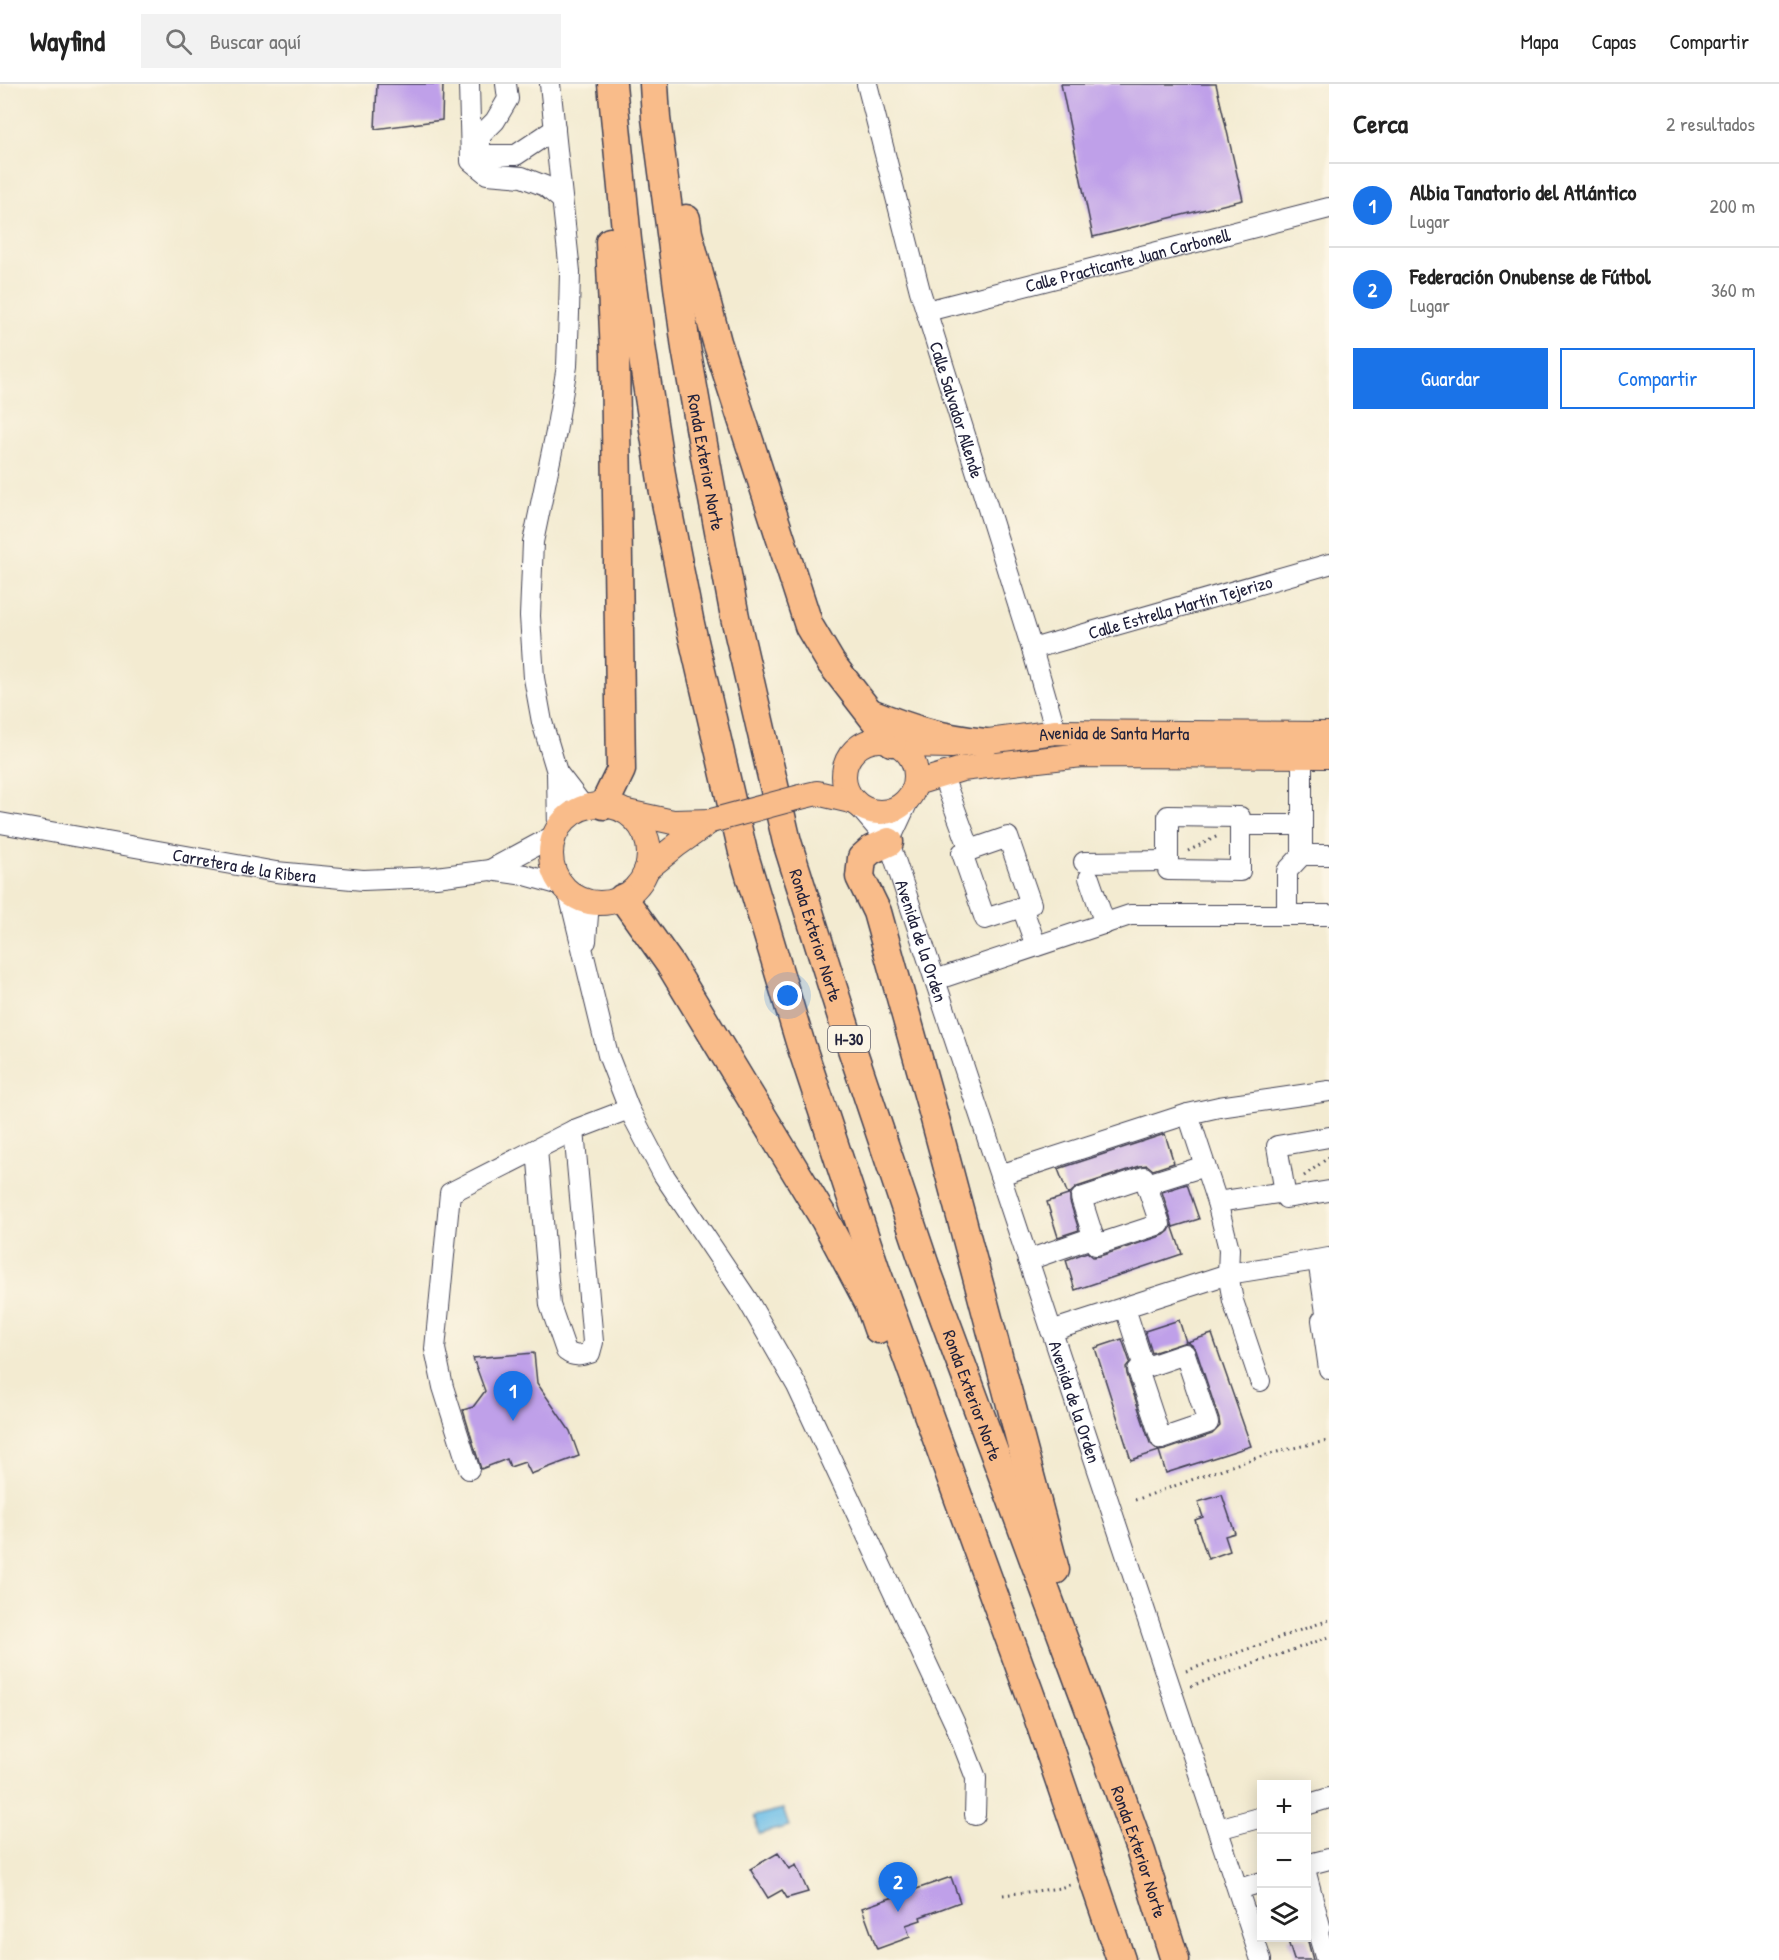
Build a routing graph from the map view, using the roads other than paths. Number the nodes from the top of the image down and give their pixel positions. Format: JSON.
{"nodes":[{"id":1,"x":469,"y":84,"type":"edge"},
{"id":2,"x":506,"y":84,"type":"edge"},
{"id":3,"x":550,"y":84,"type":"edge"},
{"id":4,"x":602,"y":84,"type":"edge"},
{"id":5,"x":612,"y":84,"type":"edge"},
{"id":6,"x":654,"y":84,"type":"edge"},
{"id":7,"x":667,"y":84,"type":"edge"},
{"id":8,"x":867,"y":84,"type":"edge"},
{"id":9,"x":555,"y":129,"type":"junction"},
{"id":10,"x":562,"y":200,"type":"junction"},
{"id":11,"x":1329,"y":208,"type":"edge"},
{"id":12,"x":927,"y":311,"type":"junction"},
{"id":13,"x":1329,"y":564,"type":"edge"},
{"id":14,"x":1032,"y":649,"type":"junction"},
{"id":15,"x":870,"y":713,"type":"junction"},
{"id":16,"x":1056,"y":732,"type":"junction"},
{"id":17,"x":1329,"y":734,"type":"edge"},
{"id":18,"x":896,"y":743,"type":"junction"},
{"id":19,"x":985,"y":743,"type":"junction"},
{"id":20,"x":1302,"y":756,"type":"junction"},
{"id":21,"x":1329,"y":756,"type":"edge"},
{"id":22,"x":844,"y":770,"type":"junction"},
{"id":23,"x":557,"y":772,"type":"junction"},
{"id":24,"x":942,"y":774,"type":"junction"},
{"id":25,"x":913,"y":790,"type":"junction"},
{"id":26,"x":808,"y":795,"type":"junction"},
{"id":27,"x":857,"y":804,"type":"junction"},
{"id":28,"x":605,"y":808,"type":"junction"},
{"id":29,"x":711,"y":821,"type":"junction"},
{"id":30,"x":0,"y":823,"type":"edge"},
{"id":31,"x":1240,"y":825,"type":"junction"},
{"id":32,"x":1302,"y":825,"type":"junction"},
{"id":33,"x":556,"y":832,"type":"junction"},
{"id":34,"x":889,"y":842,"type":"junction"},
{"id":35,"x":970,"y":850,"type":"junction"},
{"id":36,"x":1302,"y":855,"type":"junction"},
{"id":37,"x":1329,"y":855,"type":"edge"},
{"id":38,"x":1168,"y":861,"type":"junction"},
{"id":39,"x":490,"y":870,"type":"junction"},
{"id":40,"x":646,"y":870,"type":"junction"},
{"id":41,"x":566,"y":888,"type":"junction"},
{"id":42,"x":623,"y":898,"type":"junction"},
{"id":43,"x":589,"y":902,"type":"junction"},
{"id":44,"x":1022,"y":907,"type":"junction"},
{"id":45,"x":1287,"y":915,"type":"junction"},
{"id":46,"x":1329,"y":915,"type":"edge"},
{"id":47,"x":1105,"y":924,"type":"junction"},
{"id":48,"x":1036,"y":946,"type":"junction"},
{"id":49,"x":585,"y":959,"type":"junction"},
{"id":50,"x":935,"y":980,"type":"junction"},
{"id":51,"x":1329,"y":1091,"type":"edge"},
{"id":52,"x":629,"y":1108,"type":"junction"},
{"id":53,"x":1188,"y":1114,"type":"junction"},
{"id":54,"x":574,"y":1130,"type":"junction"},
{"id":55,"x":1329,"y":1137,"type":"edge"},
{"id":56,"x":537,"y":1149,"type":"junction"},
{"id":57,"x":1205,"y":1166,"type":"junction"},
{"id":58,"x":1000,"y":1175,"type":"junction"},
{"id":59,"x":1147,"y":1184,"type":"junction"},
{"id":60,"x":1329,"y":1191,"type":"edge"},
{"id":61,"x":1284,"y":1192,"type":"junction"},
{"id":62,"x":1217,"y":1202,"type":"junction"},
{"id":63,"x":1094,"y":1237,"type":"junction"},
{"id":64,"x":1323,"y":1259,"type":"edge"},
{"id":65,"x":1028,"y":1260,"type":"junction"},
{"id":66,"x":1228,"y":1274,"type":"junction"},
{"id":67,"x":1125,"y":1308,"type":"junction"},
{"id":68,"x":1328,"y":1319,"type":"edge"},
{"id":69,"x":1051,"y":1331,"type":"junction"},
{"id":70,"x":1144,"y":1367,"type":"junction"},
{"id":71,"x":1329,"y":1369,"type":"edge"},
{"id":72,"x":1260,"y":1381,"type":"dead end"},
{"id":73,"x":469,"y":1469,"type":"dead end"},
{"id":74,"x":981,"y":1563,"type":"junction"},
{"id":75,"x":1099,"y":1734,"type":"junction"},
{"id":76,"x":1329,"y":1798,"type":"edge"},
{"id":77,"x":1311,"y":1803,"type":"edge"},
{"id":78,"x":975,"y":1815,"type":"dead end"},
{"id":79,"x":1257,"y":1818,"type":"edge"},
{"id":80,"x":1218,"y":1829,"type":"junction"},
{"id":81,"x":1329,"y":1859,"type":"edge"},
{"id":82,"x":1311,"y":1864,"type":"edge"},
{"id":83,"x":1257,"y":1884,"type":"edge"},
{"id":84,"x":1311,"y":1887,"type":"edge"},
{"id":85,"x":1239,"y":1889,"type":"junction"},
{"id":86,"x":1325,"y":1925,"type":"edge"},
{"id":87,"x":1121,"y":1960,"type":"edge"},
{"id":88,"x":1175,"y":1960,"type":"edge"},
{"id":89,"x":1261,"y":1960,"type":"edge"},
{"id":90,"x":1326,"y":1960,"type":"edge"}],
"edges":[{"from":1,"to":10,"type":"street"},
{"from":2,"to":9,"type":"street"},
{"from":3,"to":9,"type":"street"},
{"from":4,"to":28,"type":"highway"},
{"from":5,"to":74,"type":"highway","number":"H-30"},
{"from":6,"to":75,"type":"highway","name":"Ronda Exterior Norte","number":"H-30"},
{"from":7,"to":15,"type":"highway"},
{"from":8,"to":12,"type":"street","name":"Calle Salvador Allende"},
{"from":9,"to":10,"type":"street"},
{"from":10,"to":23,"type":"street"},
{"from":11,"to":12,"type":"street","name":"Calle Practicante Juan Carbonell"},
{"from":12,"to":14,"type":"street","name":"Calle Salvador Allende"},
{"from":13,"to":14,"type":"street","name":"Calle Estrella Martín Tejerizo"},
{"from":14,"to":16,"type":"street","name":"Calle Salvador Allende"},
{"from":15,"to":18,"type":"highway"},
{"from":15,"to":19,"type":"highway"},
{"from":16,"to":17,"type":"main road","name":"Avenida de Santa Marta"},
{"from":16,"to":19,"type":"main road","name":"Avenida de Santa Marta"},
{"from":18,"to":19,"type":"main road","name":"Avenida de Santa Marta"},
{"from":18,"to":22,"type":"main road"},
{"from":18,"to":25,"type":"main road"},
{"from":20,"to":21,"type":"main road","name":"Avenida de Santa Marta"},
{"from":20,"to":24,"type":"main road","name":"Avenida de Santa Marta"},
{"from":20,"to":32,"type":"street"},
{"from":22,"to":26,"type":"main road"},
{"from":22,"to":27,"type":"main road"},
{"from":23,"to":28,"type":"street"},
{"from":23,"to":33,"type":"street"},
{"from":24,"to":25,"type":"main road","name":"Avenida de Santa Marta"},
{"from":24,"to":35,"type":"street"},
{"from":25,"to":27,"type":"main road"},
{"from":25,"to":34,"type":"street"},
{"from":26,"to":27,"type":"main road"},
{"from":26,"to":29,"type":"main road","bridge":true},
{"from":27,"to":34,"type":"street","name":"Avenida de la Orden"},
{"from":28,"to":29,"type":"main road"},
{"from":28,"to":33,"type":"main road"},
{"from":28,"to":40,"type":"main road"},
{"from":29,"to":40,"type":"main road"},
{"from":30,"to":39,"type":"street","name":"Carretera de la Ribera"},
{"from":31,"to":32,"type":"street"},
{"from":31,"to":38,"type":"street"},
{"from":31,"to":38,"type":"street"},
{"from":32,"to":36,"type":"street"},
{"from":33,"to":39,"type":"street"},
{"from":33,"to":41,"type":"main road"},
{"from":34,"to":50,"type":"street","name":"Avenida de la Orden"},
{"from":34,"to":75,"type":"highway"},
{"from":35,"to":44,"type":"street"},
{"from":35,"to":44,"type":"street"},
{"from":36,"to":37,"type":"street"},
{"from":36,"to":45,"type":"street"},
{"from":38,"to":47,"type":"street"},
{"from":39,"to":41,"type":"street"},
{"from":40,"to":42,"type":"main road"},
{"from":41,"to":43,"type":"main road"},
{"from":41,"to":49,"type":"street"},
{"from":42,"to":43,"type":"main road"},
{"from":42,"to":74,"type":"highway"},
{"from":43,"to":49,"type":"street"},
{"from":44,"to":48,"type":"street"},
{"from":45,"to":46,"type":"street"},
{"from":45,"to":47,"type":"street"},
{"from":47,"to":48,"type":"street"},
{"from":48,"to":50,"type":"street"},
{"from":49,"to":52,"type":"street"},
{"from":50,"to":58,"type":"street","name":"Avenida de la Orden"},
{"from":51,"to":53,"type":"street"},
{"from":52,"to":54,"type":"street"},
{"from":52,"to":78,"type":"street"},
{"from":53,"to":57,"type":"street"},
{"from":53,"to":58,"type":"street"},
{"from":54,"to":56,"type":"street"},
{"from":54,"to":56,"type":"street"},
{"from":55,"to":61,"type":"street"},
{"from":56,"to":73,"type":"street"},
{"from":57,"to":59,"type":"street"},
{"from":57,"to":62,"type":"street"},
{"from":58,"to":65,"type":"street","name":"Avenida de la Orden"},
{"from":59,"to":63,"type":"street"},
{"from":59,"to":63,"type":"street"},
{"from":60,"to":61,"type":"street"},
{"from":61,"to":62,"type":"street"},
{"from":62,"to":66,"type":"street"},
{"from":63,"to":65,"type":"street"},
{"from":64,"to":66,"type":"street"},
{"from":64,"to":68,"type":"street"},
{"from":65,"to":69,"type":"street","name":"Avenida de la Orden"},
{"from":66,"to":67,"type":"street"},
{"from":66,"to":72,"type":"street"},
{"from":67,"to":69,"type":"street"},
{"from":67,"to":70,"type":"street"},
{"from":68,"to":71,"type":"street"},
{"from":69,"to":80,"type":"street","name":"Avenida de la Orden"},
{"from":70,"to":70,"type":"street"},
{"from":74,"to":87,"type":"highway","number":"H-30"},
{"from":75,"to":88,"type":"highway","name":"Ronda Exterior Norte","number":"H-30"},
{"from":76,"to":77,"type":"street"},
{"from":79,"to":80,"type":"street"},
{"from":80,"to":85,"type":"street","name":"Avenida de la Orden"},
{"from":81,"to":82,"type":"street"},
{"from":83,"to":85,"type":"street"},
{"from":84,"to":86,"type":"street"},
{"from":85,"to":89,"type":"street","name":"Avenida de la Orden"},
{"from":86,"to":90,"type":"street"}]}
